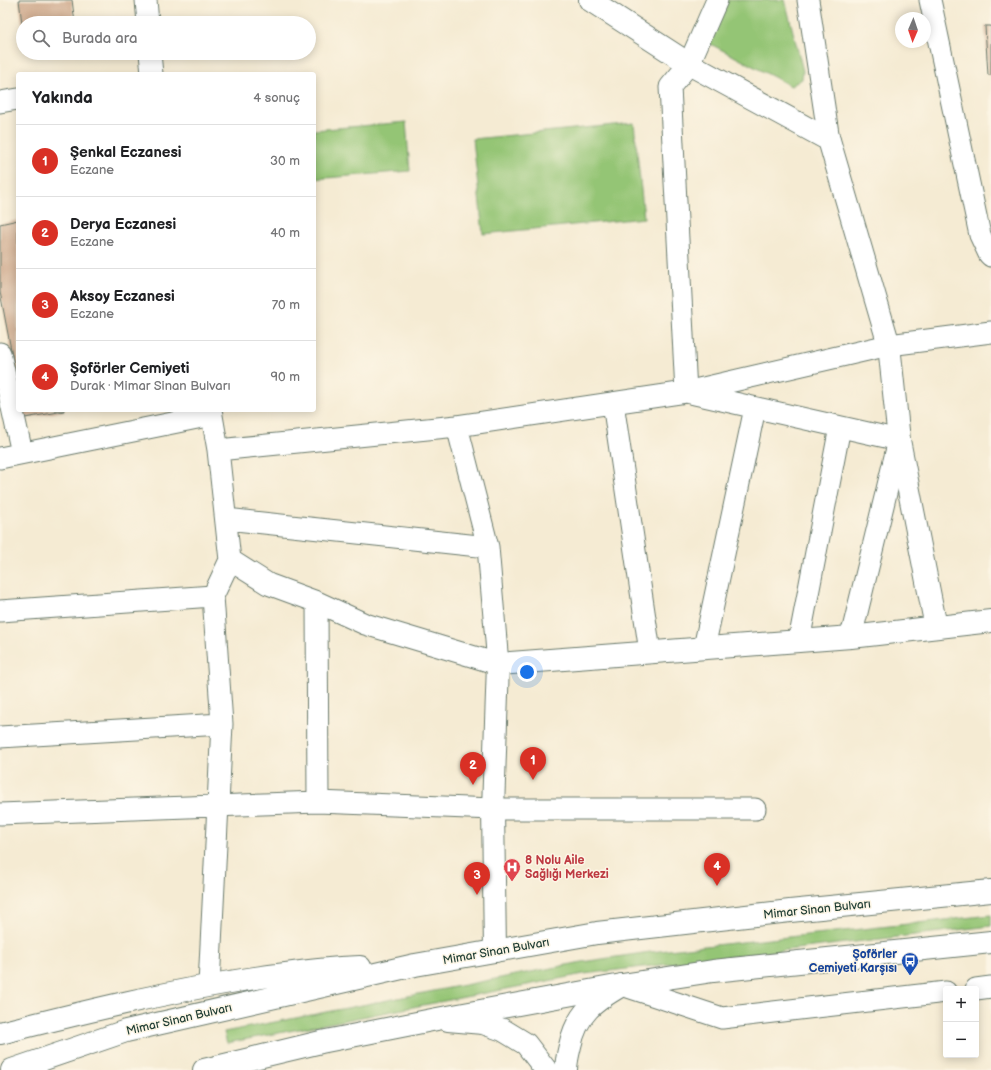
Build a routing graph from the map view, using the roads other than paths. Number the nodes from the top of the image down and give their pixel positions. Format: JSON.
{"nodes":[{"id":1,"x":146,"y":0,"type":"edge"},
{"id":2,"x":590,"y":0,"type":"edge"},
{"id":3,"x":717,"y":0,"type":"edge"},
{"id":4,"x":808,"y":0,"type":"edge"},
{"id":5,"x":930,"y":0,"type":"edge"},
{"id":6,"x":147,"y":16,"type":"edge"},
{"id":7,"x":689,"y":64,"type":"junction"},
{"id":8,"x":16,"y":99,"type":"edge"},
{"id":9,"x":0,"y":102,"type":"edge"},
{"id":10,"x":829,"y":140,"type":"junction"},
{"id":11,"x":991,"y":256,"type":"edge"},
{"id":12,"x":991,"y":332,"type":"edge"},
{"id":13,"x":889,"y":345,"type":"junction"},
{"id":14,"x":0,"y":352,"type":"edge"},
{"id":15,"x":686,"y":392,"type":"junction"},
{"id":16,"x":613,"y":403,"type":"junction"},
{"id":17,"x":754,"y":408,"type":"junction"},
{"id":18,"x":212,"y":413,"type":"edge"},
{"id":19,"x":457,"y":426,"type":"junction"},
{"id":20,"x":840,"y":427,"type":"junction"},
{"id":21,"x":899,"y":440,"type":"junction"},
{"id":22,"x":218,"y":450,"type":"junction"},
{"id":23,"x":22,"y":454,"type":"junction"},
{"id":24,"x":0,"y":458,"type":"edge"},
{"id":25,"x":226,"y":519,"type":"junction"},
{"id":26,"x":488,"y":548,"type":"junction"},
{"id":27,"x":230,"y":560,"type":"junction"},
{"id":28,"x":213,"y":596,"type":"junction"},
{"id":29,"x":317,"y":602,"type":"junction"},
{"id":30,"x":0,"y":612,"type":"edge"},
{"id":31,"x":991,"y":621,"type":"edge"},
{"id":32,"x":936,"y":627,"type":"junction"},
{"id":33,"x":851,"y":636,"type":"junction"},
{"id":34,"x":799,"y":641,"type":"junction"},
{"id":35,"x":704,"y":648,"type":"junction"},
{"id":36,"x":650,"y":652,"type":"junction"},
{"id":37,"x":498,"y":664,"type":"junction"},
{"id":38,"x":222,"y":724,"type":"junction"},
{"id":39,"x":0,"y":737,"type":"edge"},
{"id":40,"x":318,"y":802,"type":"junction"},
{"id":41,"x":217,"y":806,"type":"junction"},
{"id":42,"x":493,"y":809,"type":"junction"},
{"id":43,"x":755,"y":809,"type":"dead end"},
{"id":44,"x":0,"y":814,"type":"edge"},
{"id":45,"x":991,"y":891,"type":"edge"},
{"id":46,"x":991,"y":942,"type":"edge"},
{"id":47,"x":495,"y":951,"type":"junction"},
{"id":48,"x":415,"y":965,"type":"junction"},
{"id":49,"x":209,"y":985,"type":"junction"},
{"id":50,"x":622,"y":985,"type":"junction"},
{"id":51,"x":991,"y":987,"type":"edge"},
{"id":52,"x":979,"y":989,"type":"edge"},
{"id":53,"x":943,"y":992,"type":"edge"},
{"id":54,"x":437,"y":1019,"type":"junction"},
{"id":55,"x":0,"y":1033,"type":"edge"},
{"id":56,"x":321,"y":1042,"type":"junction"},
{"id":57,"x":12,"y":1070,"type":"edge"},
{"id":58,"x":204,"y":1070,"type":"edge"},
{"id":59,"x":259,"y":1070,"type":"edge"},
{"id":60,"x":546,"y":1070,"type":"edge"},
{"id":61,"x":566,"y":1070,"type":"edge"}],
"edges":[{"from":1,"to":6,"type":"street"},
{"from":2,"to":7,"type":"main road"},
{"from":3,"to":7,"type":"street"},
{"from":4,"to":10,"type":"street"},
{"from":5,"to":11,"type":"street"},
{"from":7,"to":10,"type":"main road"},
{"from":7,"to":15,"type":"street"},
{"from":8,"to":9,"type":"street"},
{"from":10,"to":13,"type":"main road"},
{"from":12,"to":13,"type":"street"},
{"from":13,"to":15,"type":"street"},
{"from":13,"to":21,"type":"main road"},
{"from":14,"to":23,"type":"street"},
{"from":15,"to":16,"type":"street"},
{"from":15,"to":17,"type":"street"},
{"from":16,"to":19,"type":"street"},
{"from":16,"to":36,"type":"street"},
{"from":17,"to":20,"type":"street"},
{"from":17,"to":35,"type":"street"},
{"from":18,"to":22,"type":"street"},
{"from":18,"to":23,"type":"street"},
{"from":19,"to":22,"type":"street"},
{"from":19,"to":26,"type":"street"},
{"from":20,"to":21,"type":"street"},
{"from":20,"to":34,"type":"street"},
{"from":21,"to":32,"type":"main road"},
{"from":21,"to":33,"type":"street"},
{"from":22,"to":25,"type":"street"},
{"from":23,"to":24,"type":"street"},
{"from":25,"to":26,"type":"street"},
{"from":25,"to":27,"type":"street"},
{"from":26,"to":37,"type":"street"},
{"from":27,"to":28,"type":"street"},
{"from":27,"to":29,"type":"street"},
{"from":28,"to":30,"type":"street"},
{"from":28,"to":38,"type":"street"},
{"from":29,"to":37,"type":"street"},
{"from":29,"to":40,"type":"street"},
{"from":31,"to":32,"type":"main road"},
{"from":32,"to":33,"type":"main road"},
{"from":33,"to":34,"type":"main road"},
{"from":34,"to":35,"type":"main road"},
{"from":35,"to":36,"type":"main road"},
{"from":36,"to":37,"type":"main road"},
{"from":37,"to":42,"type":"main road"},
{"from":38,"to":39,"type":"street"},
{"from":38,"to":41,"type":"street"},
{"from":40,"to":41,"type":"street"},
{"from":40,"to":42,"type":"street"},
{"from":41,"to":44,"type":"street"},
{"from":41,"to":49,"type":"street"},
{"from":42,"to":43,"type":"street"},
{"from":42,"to":47,"type":"main road"},
{"from":45,"to":47,"type":"main road","name":"Mimar Sinan Bulvarı"},
{"from":46,"to":50,"type":"main road"},
{"from":47,"to":48,"type":"main road","name":"Mimar Sinan Bulvarı"},
{"from":48,"to":49,"type":"main road"},
{"from":48,"to":57,"type":"main road","name":"Mimar Sinan Bulvarı"},
{"from":49,"to":55,"type":"main road"},
{"from":50,"to":53,"type":"street"},
{"from":50,"to":54,"type":"main road"},
{"from":50,"to":61,"type":"main road"},
{"from":51,"to":52,"type":"street"},
{"from":54,"to":56,"type":"main road"},
{"from":54,"to":60,"type":"main road"},
{"from":56,"to":58,"type":"main road"},
{"from":56,"to":59,"type":"main road"}]}
